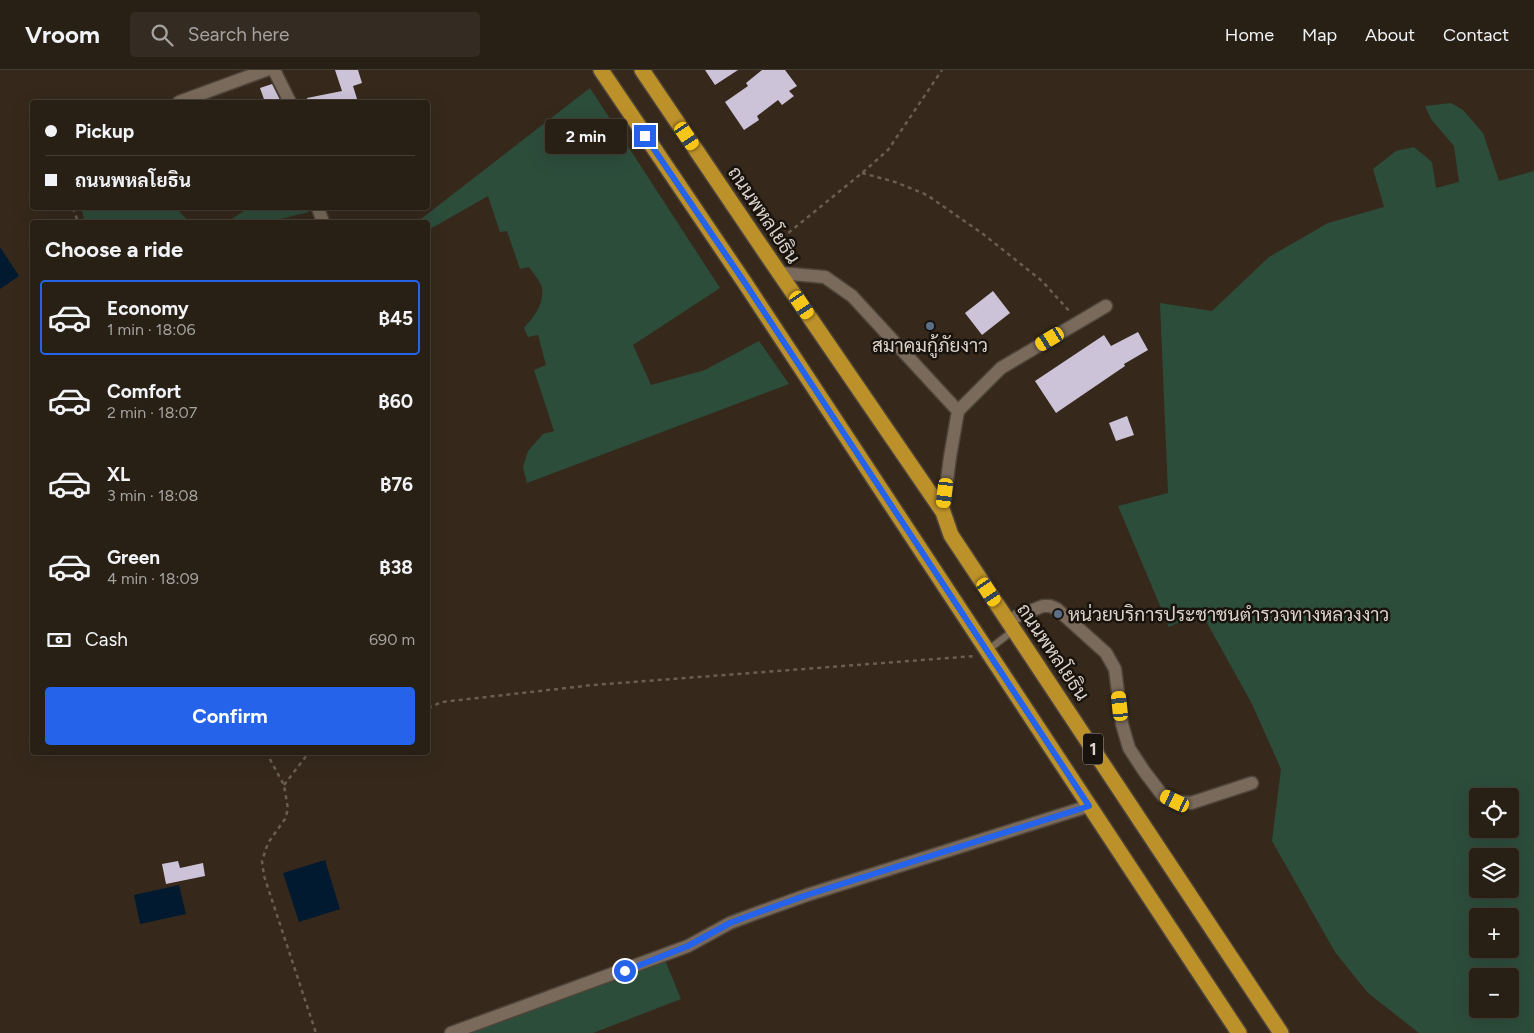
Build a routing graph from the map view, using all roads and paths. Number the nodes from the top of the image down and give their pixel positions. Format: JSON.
{"nodes":[{"id":1,"x":274,"y":70,"type":"edge"},
{"id":2,"x":600,"y":70,"type":"edge"},
{"id":3,"x":642,"y":70,"type":"edge"},
{"id":4,"x":942,"y":70,"type":"edge"},
{"id":5,"x":260,"y":71,"type":"edge"},
{"id":6,"x":184,"y":100,"type":"edge"},
{"id":7,"x":289,"y":100,"type":"edge"},
{"id":8,"x":862,"y":173,"type":"junction"},
{"id":9,"x":765,"y":252,"type":"junction"},
{"id":10,"x":780,"y":273,"type":"junction"},
{"id":11,"x":1106,"y":306,"type":"dead end"},
{"id":12,"x":1078,"y":322,"type":"junction"},
{"id":13,"x":958,"y":411,"type":"junction"},
{"id":14,"x":943,"y":512,"type":"junction"},
{"id":15,"x":1011,"y":625,"type":"junction"},
{"id":16,"x":988,"y":653,"type":"junction"},
{"id":17,"x":430,"y":707,"type":"edge"},
{"id":18,"x":268,"y":755,"type":"edge"},
{"id":19,"x":307,"y":755,"type":"edge"},
{"id":20,"x":1252,"y":783,"type":"dead end"},
{"id":21,"x":284,"y":785,"type":"junction"},
{"id":22,"x":1089,"y":806,"type":"junction"},
{"id":23,"x":316,"y":1033,"type":"edge"},
{"id":24,"x":451,"y":1033,"type":"edge"},
{"id":25,"x":1239,"y":1033,"type":"edge"},
{"id":26,"x":1281,"y":1033,"type":"edge"}],
"edges":[{"from":1,"to":7,"type":"street"},
{"from":2,"to":16,"type":"highway","number":"1"},
{"from":3,"to":9,"type":"highway","name":"ถนนพหลโยธิน","number":"1"},
{"from":4,"to":8,"type":"path"},
{"from":5,"to":6,"type":"street"},
{"from":8,"to":9,"type":"path"},
{"from":8,"to":12,"type":"path"},
{"from":9,"to":10,"type":"highway","name":"ถนนพหลโยธิน","number":"1"},
{"from":10,"to":13,"type":"street"},
{"from":10,"to":14,"type":"highway","name":"ถนนพหลโยธิน","number":"1"},
{"from":11,"to":12,"type":"street"},
{"from":12,"to":13,"type":"street"},
{"from":13,"to":14,"type":"street"},
{"from":14,"to":15,"type":"highway","name":"ถนนพหลโยธิน","number":"1"},
{"from":15,"to":16,"type":"lane"},
{"from":15,"to":20,"type":"street"},
{"from":15,"to":26,"type":"highway","name":"ถนนพหลโยธิน","number":"1"},
{"from":16,"to":17,"type":"path"},
{"from":16,"to":22,"type":"highway","number":"1"},
{"from":18,"to":21,"type":"path"},
{"from":19,"to":21,"type":"path"},
{"from":21,"to":23,"type":"path"},
{"from":22,"to":24,"type":"street"},
{"from":22,"to":25,"type":"highway","number":"1"}]}
